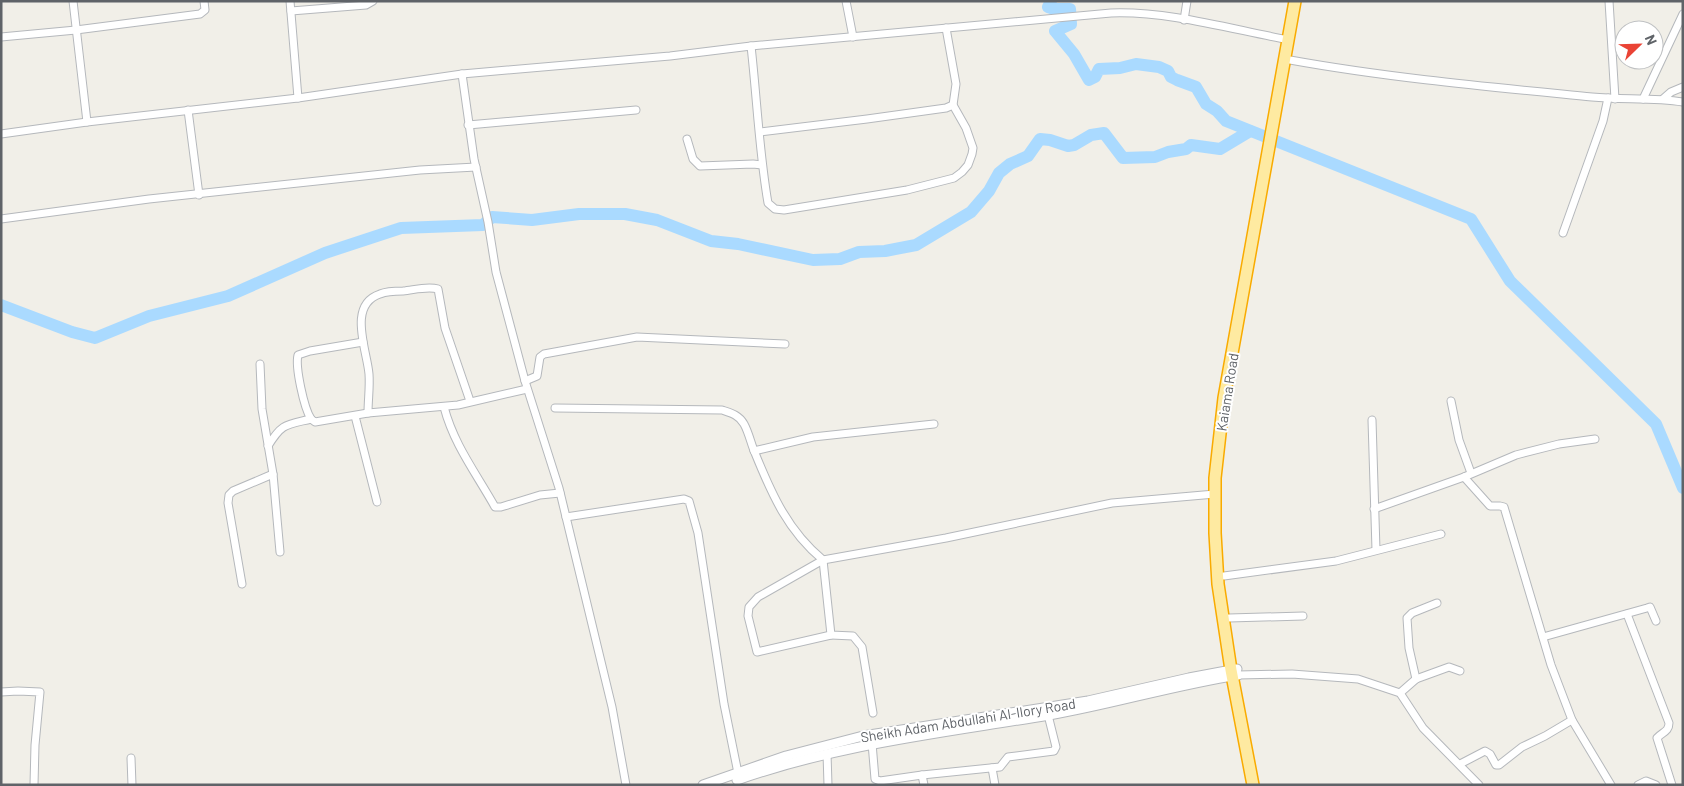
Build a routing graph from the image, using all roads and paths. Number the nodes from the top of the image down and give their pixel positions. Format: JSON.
{"nodes":[{"id":1,"x":73,"y":1,"type":"edge"},
{"id":2,"x":204,"y":1,"type":"edge"},
{"id":3,"x":290,"y":1,"type":"edge"},
{"id":4,"x":373,"y":1,"type":"edge"},
{"id":5,"x":846,"y":1,"type":"edge"},
{"id":6,"x":1187,"y":1,"type":"edge"},
{"id":7,"x":1295,"y":1,"type":"edge"},
{"id":8,"x":1301,"y":1,"type":"edge"},
{"id":9,"x":1609,"y":1,"type":"edge"},
{"id":10,"x":291,"y":11,"type":"junction"},
{"id":11,"x":1683,"y":14,"type":"edge"},
{"id":12,"x":1184,"y":20,"type":"junction"},
{"id":13,"x":946,"y":28,"type":"junction"},
{"id":14,"x":76,"y":30,"type":"junction"},
{"id":15,"x":853,"y":37,"type":"junction"},
{"id":16,"x":1,"y":38,"type":"edge"},
{"id":17,"x":1289,"y":40,"type":"junction"},
{"id":18,"x":751,"y":46,"type":"junction"},
{"id":19,"x":1290,"y":60,"type":"junction"},
{"id":20,"x":462,"y":74,"type":"junction"},
{"id":21,"x":1683,"y":87,"type":"edge"},
{"id":22,"x":298,"y":98,"type":"junction"},
{"id":23,"x":1611,"y":99,"type":"junction"},
{"id":24,"x":1643,"y":99,"type":"junction"},
{"id":25,"x":1663,"y":99,"type":"junction"},
{"id":26,"x":1683,"y":102,"type":"edge"},
{"id":27,"x":953,"y":105,"type":"junction"},
{"id":28,"x":188,"y":110,"type":"junction"},
{"id":29,"x":636,"y":110,"type":"dead end"},
{"id":30,"x":87,"y":122,"type":"junction"},
{"id":31,"x":468,"y":125,"type":"junction"},
{"id":32,"x":760,"y":132,"type":"junction"},
{"id":33,"x":1,"y":134,"type":"edge"},
{"id":34,"x":687,"y":138,"type":"dead end"},
{"id":35,"x":1272,"y":144,"type":"junction"},
{"id":36,"x":762,"y":165,"type":"junction"},
{"id":37,"x":476,"y":168,"type":"junction"},
{"id":38,"x":198,"y":194,"type":"junction"},
{"id":39,"x":1,"y":219,"type":"edge"},
{"id":40,"x":1563,"y":233,"type":"dead end"},
{"id":41,"x":363,"y":342,"type":"junction"},
{"id":42,"x":785,"y":344,"type":"dead end"},
{"id":43,"x":260,"y":364,"type":"dead end"},
{"id":44,"x":526,"y":385,"type":"junction"},
{"id":45,"x":470,"y":401,"type":"junction"},
{"id":46,"x":1452,"y":401,"type":"dead end"},
{"id":47,"x":444,"y":406,"type":"junction"},
{"id":48,"x":555,"y":408,"type":"dead end"},
{"id":49,"x":368,"y":413,"type":"junction"},
{"id":50,"x":354,"y":416,"type":"junction"},
{"id":51,"x":311,"y":419,"type":"junction"},
{"id":52,"x":1372,"y":420,"type":"dead end"},
{"id":53,"x":934,"y":424,"type":"dead end"},
{"id":54,"x":1595,"y":439,"type":"dead end"},
{"id":55,"x":268,"y":446,"type":"junction"},
{"id":56,"x":754,"y":451,"type":"junction"},
{"id":57,"x":273,"y":474,"type":"junction"},
{"id":58,"x":1467,"y":475,"type":"junction"},
{"id":59,"x":560,"y":493,"type":"junction"},
{"id":60,"x":1215,"y":494,"type":"junction"},
{"id":61,"x":377,"y":502,"type":"dead end"},
{"id":62,"x":1374,"y":509,"type":"junction"},
{"id":63,"x":566,"y":517,"type":"junction"},
{"id":64,"x":1441,"y":534,"type":"dead end"},
{"id":65,"x":1376,"y":550,"type":"junction"},
{"id":66,"x":280,"y":552,"type":"dead end"},
{"id":67,"x":823,"y":560,"type":"junction"},
{"id":68,"x":1224,"y":576,"type":"junction"},
{"id":69,"x":242,"y":584,"type":"dead end"},
{"id":70,"x":1437,"y":603,"type":"dead end"},
{"id":71,"x":1627,"y":614,"type":"junction"},
{"id":72,"x":1303,"y":616,"type":"dead end"},
{"id":73,"x":1229,"y":618,"type":"junction"},
{"id":74,"x":1656,"y":621,"type":"dead end"},
{"id":75,"x":831,"y":635,"type":"junction"},
{"id":76,"x":1543,"y":637,"type":"junction"},
{"id":77,"x":1460,"y":671,"type":"dead end"},
{"id":78,"x":1235,"y":673,"type":"junction"},
{"id":79,"x":1416,"y":679,"type":"junction"},
{"id":80,"x":1,"y":692,"type":"edge"},
{"id":81,"x":1400,"y":693,"type":"junction"},
{"id":82,"x":873,"y":713,"type":"dead end"},
{"id":83,"x":1048,"y":715,"type":"junction"},
{"id":84,"x":1572,"y":720,"type":"junction"},
{"id":85,"x":872,"y":743,"type":"junction"},
{"id":86,"x":827,"y":753,"type":"junction"},
{"id":87,"x":131,"y":758,"type":"dead end"},
{"id":88,"x":1460,"y":764,"type":"junction"},
{"id":89,"x":992,"y":768,"type":"junction"},
{"id":90,"x":738,"y":773,"type":"junction"},
{"id":91,"x":922,"y":775,"type":"junction"},
{"id":92,"x":34,"y":785,"type":"edge"},
{"id":93,"x":132,"y":785,"type":"edge"},
{"id":94,"x":626,"y":785,"type":"edge"},
{"id":95,"x":703,"y":785,"type":"edge"},
{"id":96,"x":722,"y":785,"type":"edge"},
{"id":97,"x":828,"y":785,"type":"edge"},
{"id":98,"x":924,"y":785,"type":"edge"},
{"id":99,"x":995,"y":785,"type":"edge"},
{"id":100,"x":1253,"y":785,"type":"edge"},
{"id":101,"x":1259,"y":785,"type":"edge"},
{"id":102,"x":1479,"y":785,"type":"edge"},
{"id":103,"x":1611,"y":785,"type":"edge"},
{"id":104,"x":1638,"y":785,"type":"edge"},
{"id":105,"x":1656,"y":785,"type":"edge"},
{"id":106,"x":1672,"y":785,"type":"edge"}],
"edges":[{"from":1,"to":14,"type":"street"},
{"from":2,"to":14,"type":"street"},
{"from":3,"to":10,"type":"street"},
{"from":4,"to":10,"type":"street"},
{"from":5,"to":15,"type":"street"},
{"from":6,"to":12,"type":"street"},
{"from":7,"to":17,"type":"highway","name":"Kaiama Road"},
{"from":8,"to":19,"type":"highway","name":"Kaiama Road"},
{"from":9,"to":23,"type":"street"},
{"from":10,"to":22,"type":"street"},
{"from":11,"to":24,"type":"street"},
{"from":12,"to":13,"type":"street"},
{"from":12,"to":17,"type":"street"},
{"from":13,"to":15,"type":"street"},
{"from":13,"to":27,"type":"street"},
{"from":14,"to":16,"type":"street"},
{"from":14,"to":30,"type":"street"},
{"from":15,"to":18,"type":"street"},
{"from":17,"to":35,"type":"highway","name":"Kaiama Road"},
{"from":18,"to":20,"type":"street"},
{"from":18,"to":32,"type":"street"},
{"from":19,"to":23,"type":"street"},
{"from":19,"to":35,"type":"highway","name":"Kaiama Road"},
{"from":20,"to":22,"type":"street"},
{"from":20,"to":31,"type":"street"},
{"from":21,"to":25,"type":"street"},
{"from":22,"to":28,"type":"street"},
{"from":23,"to":24,"type":"street"},
{"from":23,"to":40,"type":"street"},
{"from":24,"to":25,"type":"street"},
{"from":25,"to":26,"type":"street"},
{"from":27,"to":32,"type":"street"},
{"from":27,"to":36,"type":"street"},
{"from":28,"to":30,"type":"street"},
{"from":28,"to":38,"type":"street"},
{"from":29,"to":31,"type":"street"},
{"from":30,"to":33,"type":"street"},
{"from":31,"to":37,"type":"street"},
{"from":32,"to":36,"type":"street"},
{"from":34,"to":36,"type":"street"},
{"from":35,"to":60,"type":"highway","name":"Kaiama Road"},
{"from":35,"to":68,"type":"highway","name":"Kaiama Road"},
{"from":37,"to":38,"type":"street"},
{"from":37,"to":44,"type":"street"},
{"from":38,"to":39,"type":"street"},
{"from":41,"to":45,"type":"street"},
{"from":41,"to":49,"type":"street"},
{"from":41,"to":51,"type":"street"},
{"from":42,"to":44,"type":"street"},
{"from":43,"to":55,"type":"street"},
{"from":44,"to":45,"type":"street"},
{"from":44,"to":59,"type":"street"},
{"from":45,"to":47,"type":"street"},
{"from":46,"to":58,"type":"street"},
{"from":47,"to":49,"type":"street"},
{"from":47,"to":59,"type":"street"},
{"from":48,"to":56,"type":"street"},
{"from":49,"to":50,"type":"street"},
{"from":50,"to":51,"type":"street"},
{"from":50,"to":61,"type":"street"},
{"from":51,"to":55,"type":"street"},
{"from":52,"to":62,"type":"street"},
{"from":53,"to":56,"type":"street"},
{"from":54,"to":58,"type":"street"},
{"from":55,"to":57,"type":"street"},
{"from":56,"to":67,"type":"street"},
{"from":57,"to":66,"type":"street"},
{"from":57,"to":69,"type":"street"},
{"from":58,"to":62,"type":"street"},
{"from":58,"to":76,"type":"street"},
{"from":59,"to":63,"type":"street"},
{"from":60,"to":67,"type":"street"},
{"from":60,"to":78,"type":"highway","name":"Kaiama Road"},
{"from":62,"to":65,"type":"street"},
{"from":63,"to":90,"type":"street"},
{"from":63,"to":94,"type":"street"},
{"from":64,"to":65,"type":"street"},
{"from":65,"to":68,"type":"street"},
{"from":67,"to":75,"type":"street"},
{"from":67,"to":75,"type":"street"},
{"from":68,"to":73,"type":"highway","name":"Kaiama Road"},
{"from":70,"to":79,"type":"street"},
{"from":71,"to":74,"type":"street"},
{"from":71,"to":76,"type":"street"},
{"from":71,"to":106,"type":"street"},
{"from":72,"to":73,"type":"street"},
{"from":73,"to":78,"type":"highway","name":"Kaiama Road"},
{"from":75,"to":82,"type":"street"},
{"from":76,"to":84,"type":"street"},
{"from":77,"to":79,"type":"street"},
{"from":78,"to":81,"type":"street"},
{"from":78,"to":83,"type":"street","name":"Sheikh Adam Abdullahi Al-Ilory Road"},
{"from":78,"to":90,"type":"street","name":"Sheikh Adam Abdullahi Al-Ilory Road"},
{"from":78,"to":100,"type":"highway","name":"Kaiama Road"},
{"from":78,"to":101,"type":"highway","name":"Kaiama Road"},
{"from":79,"to":81,"type":"street"},
{"from":80,"to":92,"type":"street"},
{"from":81,"to":88,"type":"street"},
{"from":83,"to":85,"type":"street","name":"Sheikh Adam Abdullahi Al-Ilory Road"},
{"from":83,"to":89,"type":"street"},
{"from":84,"to":88,"type":"street"},
{"from":84,"to":103,"type":"street"},
{"from":85,"to":86,"type":"street","name":"Sheikh Adam Abdullahi Al-Ilory Road"},
{"from":85,"to":91,"type":"street"},
{"from":86,"to":96,"type":"street","name":"Sheikh Adam Abdullahi Al-Ilory Road"},
{"from":86,"to":97,"type":"street"},
{"from":87,"to":93,"type":"street"},
{"from":88,"to":102,"type":"street"},
{"from":89,"to":91,"type":"street"},
{"from":89,"to":99,"type":"street"},
{"from":90,"to":95,"type":"street","name":"Sheikh Adam Abdullahi Al-Ilory Road"},
{"from":91,"to":98,"type":"street"},
{"from":104,"to":105,"type":"street"}]}
